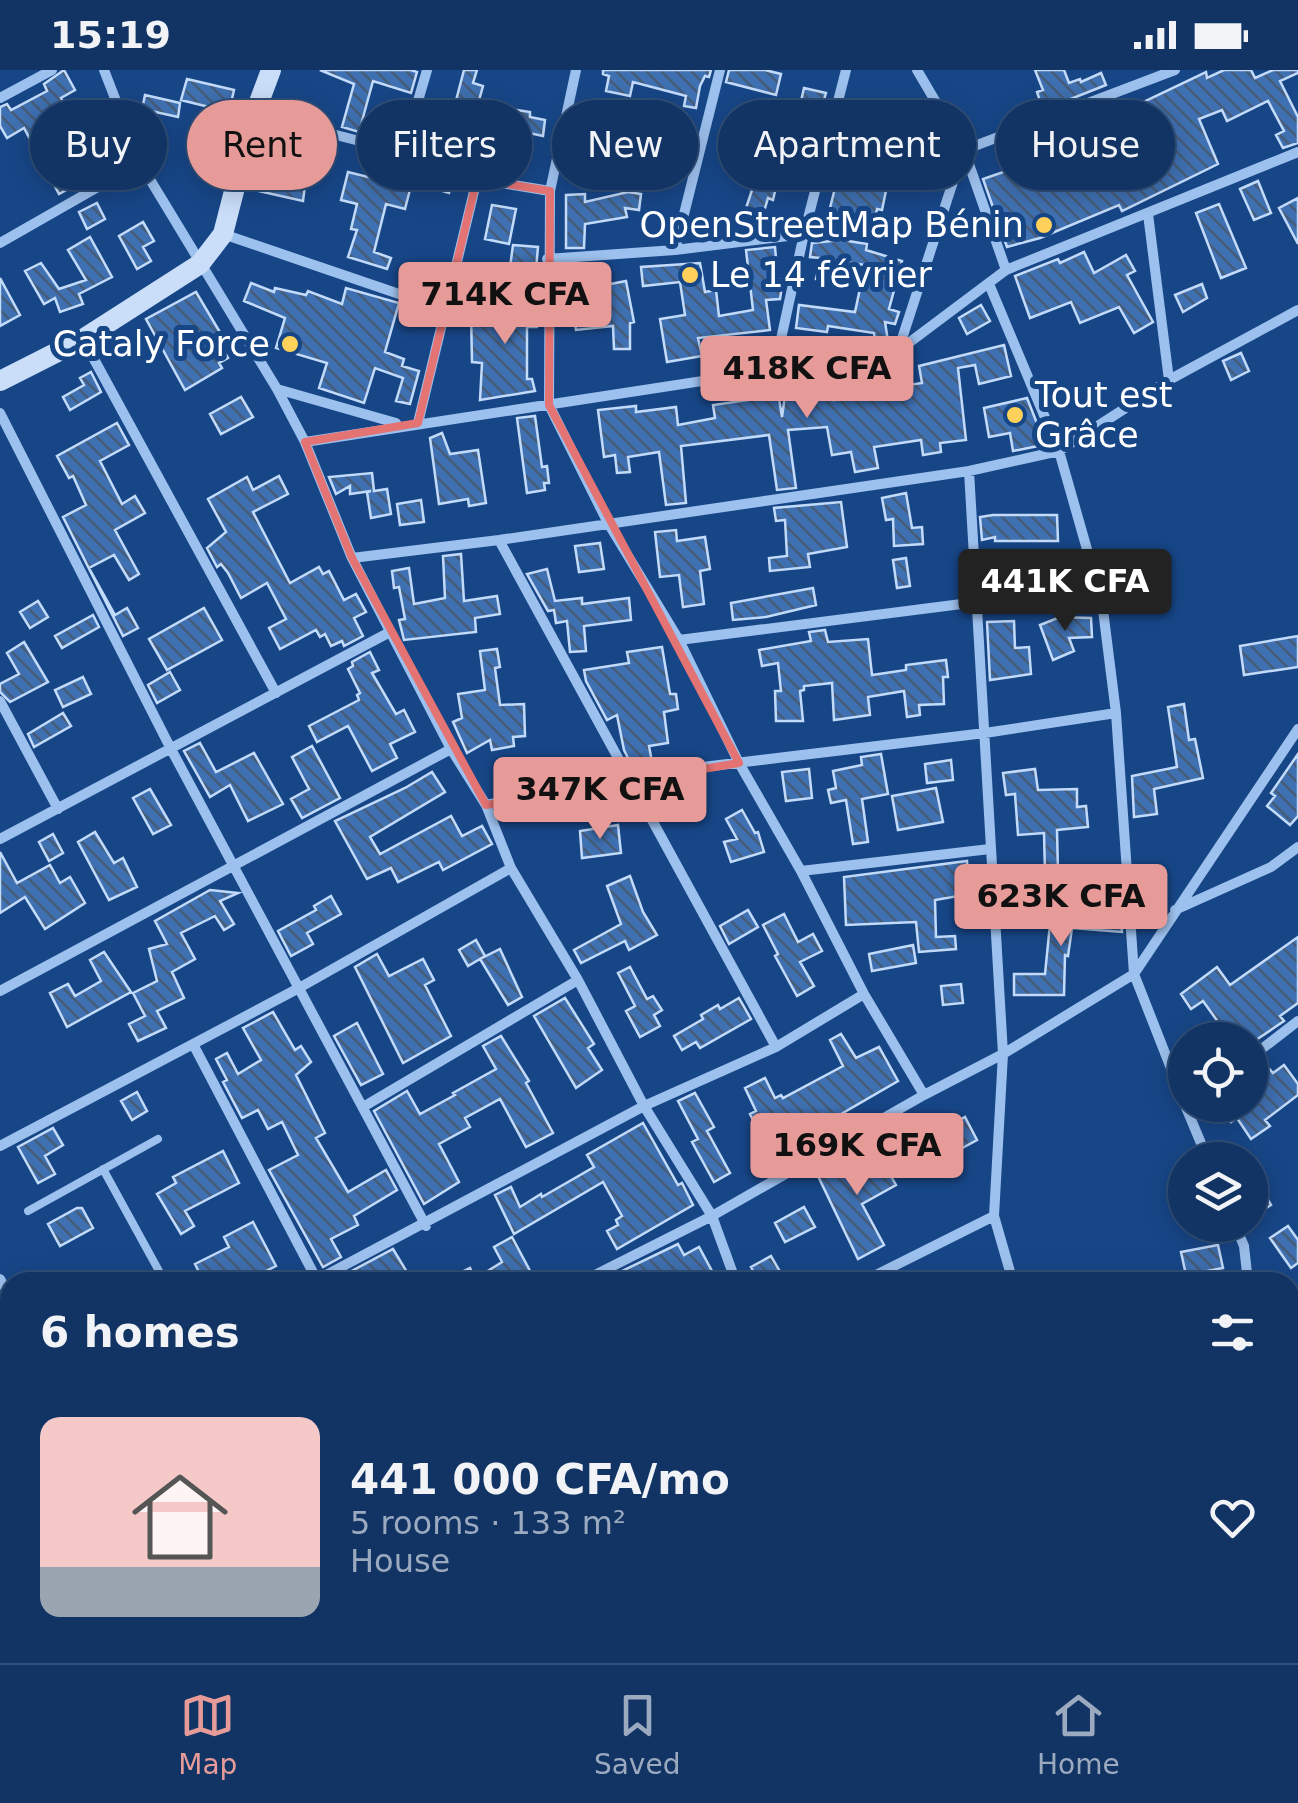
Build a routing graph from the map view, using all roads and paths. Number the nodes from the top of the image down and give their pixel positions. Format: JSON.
{"nodes":[{"id":1,"x":52,"y":70,"type":"edge"},
{"id":2,"x":104,"y":70,"type":"edge"},
{"id":3,"x":271,"y":70,"type":"edge"},
{"id":4,"x":427,"y":70,"type":"edge"},
{"id":5,"x":576,"y":70,"type":"edge"},
{"id":6,"x":720,"y":70,"type":"edge"},
{"id":7,"x":846,"y":70,"type":"edge"},
{"id":8,"x":917,"y":70,"type":"edge"},
{"id":9,"x":1175,"y":70,"type":"edge"},
{"id":10,"x":0,"y":98,"type":"edge"},
{"id":11,"x":116,"y":100,"type":"edge"},
{"id":12,"x":260,"y":100,"type":"edge"},
{"id":13,"x":418,"y":100,"type":"edge"},
{"id":14,"x":935,"y":100,"type":"edge"},
{"id":15,"x":976,"y":145,"type":"edge"},
{"id":16,"x":1298,"y":152,"type":"edge"},
{"id":17,"x":976,"y":184,"type":"edge"},
{"id":18,"x":532,"y":188,"type":"edge"},
{"id":19,"x":93,"y":190,"type":"edge"},
{"id":20,"x":156,"y":190,"type":"edge"},
{"id":21,"x":234,"y":190,"type":"edge"},
{"id":22,"x":475,"y":190,"type":"edge"},
{"id":23,"x":550,"y":190,"type":"junction"},
{"id":24,"x":951,"y":190,"type":"edge"},
{"id":25,"x":1148,"y":214,"type":"junction"},
{"id":26,"x":223,"y":234,"type":"junction"},
{"id":27,"x":804,"y":234,"type":"junction"},
{"id":28,"x":0,"y":243,"type":"edge"},
{"id":29,"x":675,"y":250,"type":"junction"},
{"id":30,"x":547,"y":259,"type":"junction"},
{"id":31,"x":200,"y":264,"type":"junction"},
{"id":32,"x":1006,"y":270,"type":"junction"},
{"id":33,"x":989,"y":284,"type":"junction"},
{"id":34,"x":446,"y":310,"type":"junction"},
{"id":35,"x":1298,"y":310,"type":"edge"},
{"id":36,"x":83,"y":339,"type":"junction"},
{"id":37,"x":898,"y":352,"type":"junction"},
{"id":38,"x":774,"y":371,"type":"junction"},
{"id":39,"x":1169,"y":380,"type":"junction"},
{"id":40,"x":0,"y":381,"type":"edge"},
{"id":41,"x":277,"y":389,"type":"junction"},
{"id":42,"x":549,"y":404,"type":"junction"},
{"id":43,"x":0,"y":413,"type":"edge"},
{"id":44,"x":418,"y":423,"type":"junction"},
{"id":45,"x":403,"y":425,"type":"junction"},
{"id":46,"x":305,"y":442,"type":"junction"},
{"id":47,"x":1059,"y":451,"type":"junction"},
{"id":48,"x":968,"y":471,"type":"junction"},
{"id":49,"x":608,"y":524,"type":"junction"},
{"id":50,"x":499,"y":540,"type":"junction"},
{"id":51,"x":352,"y":558,"type":"junction"},
{"id":52,"x":976,"y":602,"type":"junction"},
{"id":53,"x":390,"y":632,"type":"junction"},
{"id":54,"x":679,"y":640,"type":"junction"},
{"id":55,"x":276,"y":693,"type":"junction"},
{"id":56,"x":0,"y":701,"type":"edge"},
{"id":57,"x":1116,"y":713,"type":"junction"},
{"id":58,"x":1298,"y":729,"type":"edge"},
{"id":59,"x":984,"y":733,"type":"junction"},
{"id":60,"x":171,"y":749,"type":"junction"},
{"id":61,"x":451,"y":750,"type":"junction"},
{"id":62,"x":739,"y":764,"type":"junction"},
{"id":63,"x":628,"y":776,"type":"junction"},
{"id":64,"x":486,"y":805,"type":"junction"},
{"id":65,"x":58,"y":809,"type":"junction"},
{"id":66,"x":0,"y":840,"type":"edge"},
{"id":67,"x":1298,"y":847,"type":"edge"},
{"id":68,"x":990,"y":849,"type":"junction"},
{"id":69,"x":234,"y":866,"type":"junction"},
{"id":70,"x":511,"y":868,"type":"junction"},
{"id":71,"x":801,"y":870,"type":"junction"},
{"id":72,"x":1176,"y":910,"type":"junction"},
{"id":73,"x":1134,"y":974,"type":"junction"},
{"id":74,"x":578,"y":980,"type":"junction"},
{"id":75,"x":299,"y":988,"type":"junction"},
{"id":76,"x":0,"y":991,"type":"edge"},
{"id":77,"x":864,"y":994,"type":"junction"},
{"id":78,"x":1298,"y":1021,"type":"edge"},
{"id":79,"x":193,"y":1044,"type":"junction"},
{"id":80,"x":1268,"y":1044,"type":"edge"},
{"id":81,"x":776,"y":1047,"type":"junction"},
{"id":82,"x":1003,"y":1054,"type":"junction"},
{"id":83,"x":1168,"y":1060,"type":"edge"},
{"id":84,"x":924,"y":1095,"type":"junction"},
{"id":85,"x":644,"y":1106,"type":"junction"},
{"id":86,"x":363,"y":1108,"type":"junction"},
{"id":87,"x":158,"y":1139,"type":"dead end"},
{"id":88,"x":0,"y":1146,"type":"edge"},
{"id":89,"x":103,"y":1169,"type":"junction"},
{"id":90,"x":28,"y":1211,"type":"dead end"},
{"id":91,"x":712,"y":1216,"type":"junction"},
{"id":92,"x":994,"y":1216,"type":"junction"},
{"id":93,"x":426,"y":1226,"type":"junction"},
{"id":94,"x":1242,"y":1242,"type":"edge"},
{"id":95,"x":160,"y":1272,"type":"edge"},
{"id":96,"x":311,"y":1272,"type":"edge"},
{"id":97,"x":336,"y":1272,"type":"edge"},
{"id":98,"x":601,"y":1272,"type":"edge"},
{"id":99,"x":732,"y":1272,"type":"edge"},
{"id":100,"x":882,"y":1272,"type":"edge"},
{"id":101,"x":1010,"y":1272,"type":"edge"},
{"id":102,"x":1247,"y":1272,"type":"edge"}],
"edges":[{"from":1,"to":10,"type":"street"},
{"from":2,"to":11,"type":"street"},
{"from":3,"to":12,"type":"street"},
{"from":4,"to":13,"type":"street"},
{"from":5,"to":23,"type":"street"},
{"from":6,"to":29,"type":"street"},
{"from":7,"to":27,"type":"street"},
{"from":8,"to":14,"type":"street"},
{"from":9,"to":15,"type":"street"},
{"from":16,"to":25,"type":"street"},
{"from":17,"to":32,"type":"street"},
{"from":18,"to":23,"type":"street"},
{"from":19,"to":28,"type":"street"},
{"from":20,"to":31,"type":"street"},
{"from":21,"to":26,"type":"street"},
{"from":22,"to":34,"type":"street"},
{"from":23,"to":30,"type":"street"},
{"from":24,"to":37,"type":"street"},
{"from":25,"to":32,"type":"street"},
{"from":25,"to":39,"type":"street"},
{"from":26,"to":31,"type":"street"},
{"from":26,"to":34,"type":"street"},
{"from":27,"to":29,"type":"street"},
{"from":27,"to":38,"type":"street"},
{"from":29,"to":30,"type":"street"},
{"from":30,"to":42,"type":"street"},
{"from":31,"to":36,"type":"street"},
{"from":31,"to":41,"type":"street"},
{"from":32,"to":33,"type":"street"},
{"from":33,"to":37,"type":"street"},
{"from":33,"to":47,"type":"street"},
{"from":34,"to":44,"type":"street"},
{"from":35,"to":39,"type":"street"},
{"from":36,"to":40,"type":"street"},
{"from":36,"to":55,"type":"street"},
{"from":37,"to":38,"type":"street"},
{"from":38,"to":42,"type":"street"},
{"from":39,"to":47,"type":"street"},
{"from":41,"to":45,"type":"street"},
{"from":41,"to":46,"type":"street"},
{"from":42,"to":44,"type":"street"},
{"from":42,"to":49,"type":"street"},
{"from":43,"to":60,"type":"street"},
{"from":44,"to":45,"type":"street"},
{"from":45,"to":46,"type":"street"},
{"from":46,"to":51,"type":"street"},
{"from":47,"to":48,"type":"street"},
{"from":47,"to":57,"type":"street"},
{"from":48,"to":49,"type":"street"},
{"from":48,"to":52,"type":"street"},
{"from":49,"to":50,"type":"street"},
{"from":49,"to":54,"type":"street"},
{"from":50,"to":51,"type":"street"},
{"from":50,"to":63,"type":"street"},
{"from":51,"to":53,"type":"street"},
{"from":52,"to":54,"type":"street"},
{"from":52,"to":59,"type":"street"},
{"from":53,"to":55,"type":"street"},
{"from":53,"to":61,"type":"street"},
{"from":54,"to":62,"type":"street"},
{"from":55,"to":60,"type":"street"},
{"from":56,"to":65,"type":"street"},
{"from":57,"to":59,"type":"street"},
{"from":57,"to":73,"type":"street"},
{"from":58,"to":72,"type":"street"},
{"from":59,"to":62,"type":"street"},
{"from":59,"to":68,"type":"street"},
{"from":60,"to":65,"type":"street"},
{"from":60,"to":69,"type":"street"},
{"from":61,"to":64,"type":"street"},
{"from":61,"to":69,"type":"street"},
{"from":62,"to":63,"type":"street"},
{"from":62,"to":71,"type":"street"},
{"from":63,"to":64,"type":"street"},
{"from":63,"to":81,"type":"street"},
{"from":64,"to":70,"type":"street"},
{"from":65,"to":66,"type":"street"},
{"from":67,"to":72,"type":"street"},
{"from":68,"to":71,"type":"street"},
{"from":68,"to":82,"type":"street"},
{"from":69,"to":75,"type":"street"},
{"from":69,"to":76,"type":"street"},
{"from":70,"to":74,"type":"street"},
{"from":70,"to":75,"type":"street"},
{"from":71,"to":77,"type":"street"},
{"from":72,"to":73,"type":"street"},
{"from":73,"to":82,"type":"street"},
{"from":73,"to":83,"type":"street"},
{"from":74,"to":85,"type":"street"},
{"from":74,"to":86,"type":"street"},
{"from":75,"to":79,"type":"street"},
{"from":75,"to":86,"type":"street"},
{"from":77,"to":81,"type":"street"},
{"from":77,"to":84,"type":"street"},
{"from":78,"to":80,"type":"street"},
{"from":79,"to":88,"type":"street"},
{"from":79,"to":96,"type":"street"},
{"from":81,"to":85,"type":"street"},
{"from":82,"to":84,"type":"street"},
{"from":82,"to":92,"type":"street"},
{"from":84,"to":91,"type":"street"},
{"from":85,"to":91,"type":"street"},
{"from":85,"to":93,"type":"street"},
{"from":86,"to":93,"type":"street"},
{"from":87,"to":89,"type":"lane"},
{"from":89,"to":90,"type":"lane"},
{"from":89,"to":95,"type":"lane"},
{"from":91,"to":98,"type":"street"},
{"from":91,"to":99,"type":"street"},
{"from":92,"to":100,"type":"street"},
{"from":92,"to":101,"type":"street"},
{"from":93,"to":97,"type":"street"},
{"from":94,"to":102,"type":"street"}]}
